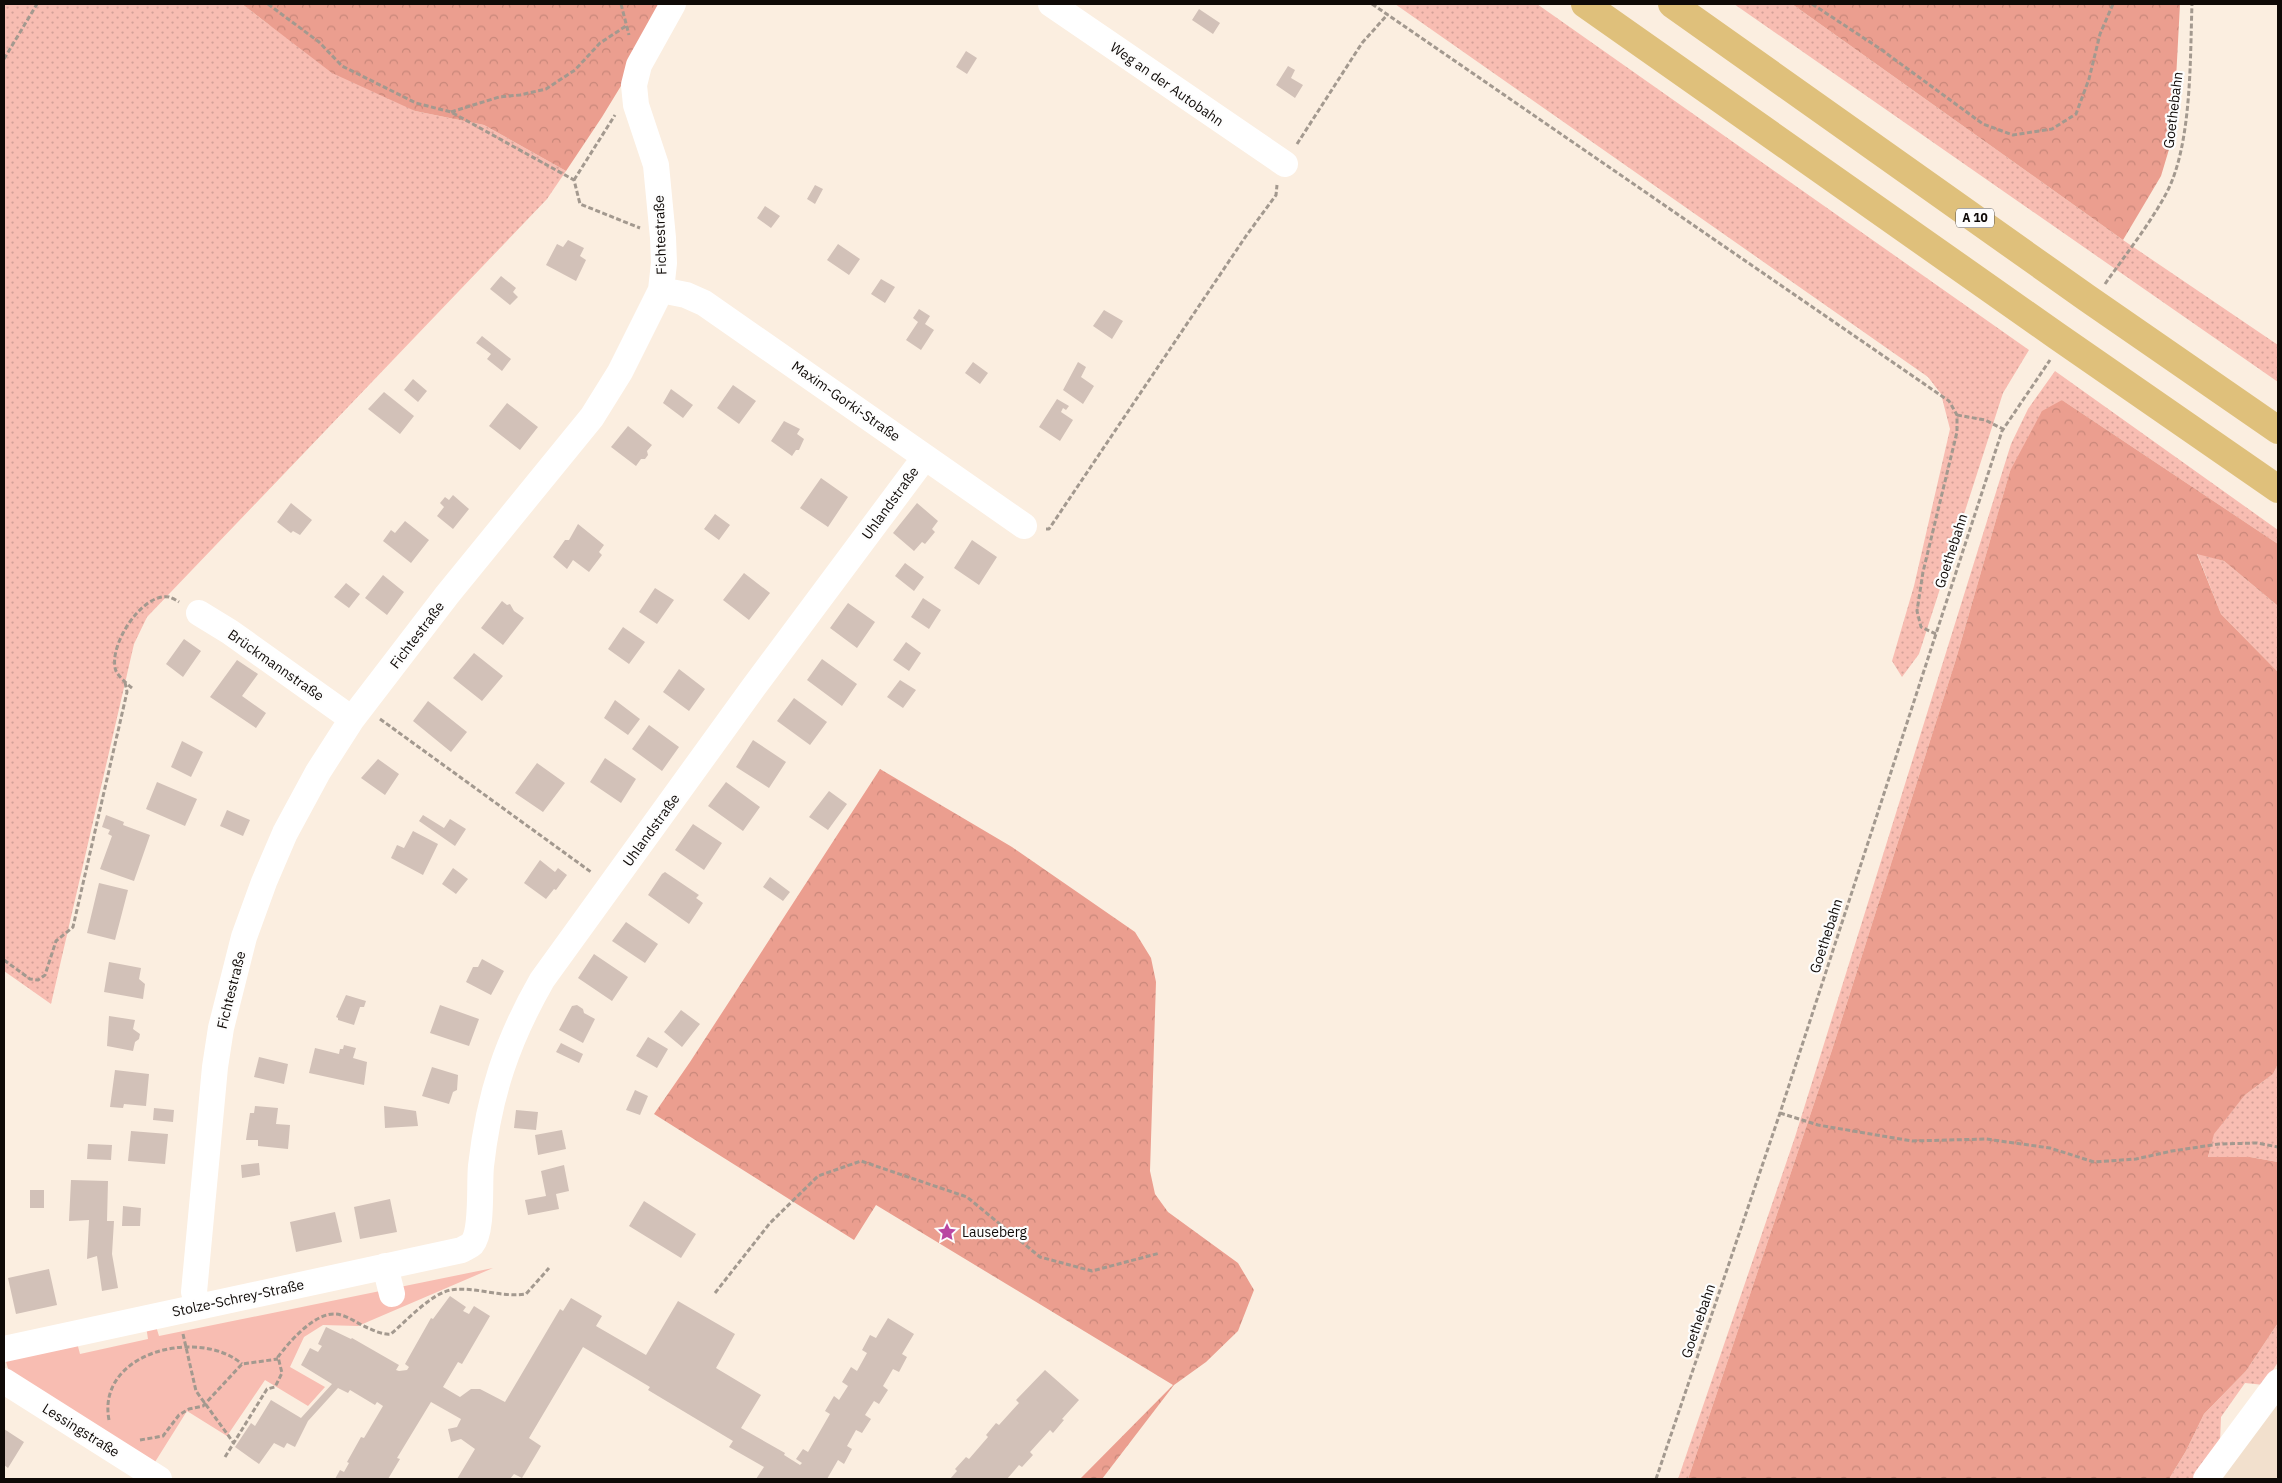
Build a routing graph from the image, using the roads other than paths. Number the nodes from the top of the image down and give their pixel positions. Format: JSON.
{"nodes":[{"id":1,"x":673,"y":4,"type":"edge"},
{"id":2,"x":1051,"y":4,"type":"edge"},
{"id":3,"x":1585,"y":4,"type":"edge"},
{"id":4,"x":1672,"y":4,"type":"edge"},
{"id":5,"x":1285,"y":164,"type":"road end"},
{"id":6,"x":661,"y":290,"type":"junction"},
{"id":7,"x":2278,"y":430,"type":"edge"},
{"id":8,"x":925,"y":457,"type":"junction"},
{"id":9,"x":2278,"y":489,"type":"edge"},
{"id":10,"x":1024,"y":526,"type":"road end"},
{"id":11,"x":199,"y":613,"type":"road end"},
{"id":12,"x":357,"y":712,"type":"junction"},
{"id":13,"x":472,"y":1244,"type":"joint"},
{"id":14,"x":385,"y":1266,"type":"junction"},
{"id":15,"x":392,"y":1294,"type":"dead end"},
{"id":16,"x":188,"y":1308,"type":"junction"},
{"id":17,"x":4,"y":1349,"type":"edge"},
{"id":18,"x":4,"y":1381,"type":"edge"},
{"id":19,"x":2278,"y":1382,"type":"edge"},
{"id":20,"x":129,"y":1461,"type":"edge"},
{"id":21,"x":159,"y":1479,"type":"edge"},
{"id":22,"x":2206,"y":1479,"type":"edge"}],
"edges":[{"from":1,"to":6,"type":"street","name":"Fichtestraße"},
{"from":2,"to":5,"type":"street","name":"Weg an der Autobahn"},
{"from":3,"to":9,"type":"highway"},
{"from":4,"to":7,"type":"highway","number":"A 10"},
{"from":6,"to":8,"type":"street","name":"Maxim-Gorki-Straße"},
{"from":6,"to":12,"type":"street","name":"Fichtestraße"},
{"from":8,"to":10,"type":"street","name":"Maxim-Gorki-Straße"},
{"from":8,"to":13,"type":"street","name":"Uhlandstraße"},
{"from":11,"to":12,"type":"street","name":"Brückmannstraße"},
{"from":12,"to":16,"type":"street","name":"Fichtestraße"},
{"from":13,"to":14,"type":"street","name":"Stolze-Schrey-Straße"},
{"from":14,"to":15,"type":"street"},
{"from":14,"to":16,"type":"street","name":"Stolze-Schrey-Straße"},
{"from":16,"to":17,"type":"street","name":"Stolze-Schrey-Straße"},
{"from":18,"to":20,"type":"street","name":"Lessingstraße"},
{"from":19,"to":22,"type":"street"},
{"from":20,"to":21,"type":"street","name":"Lessingstraße"}]}
